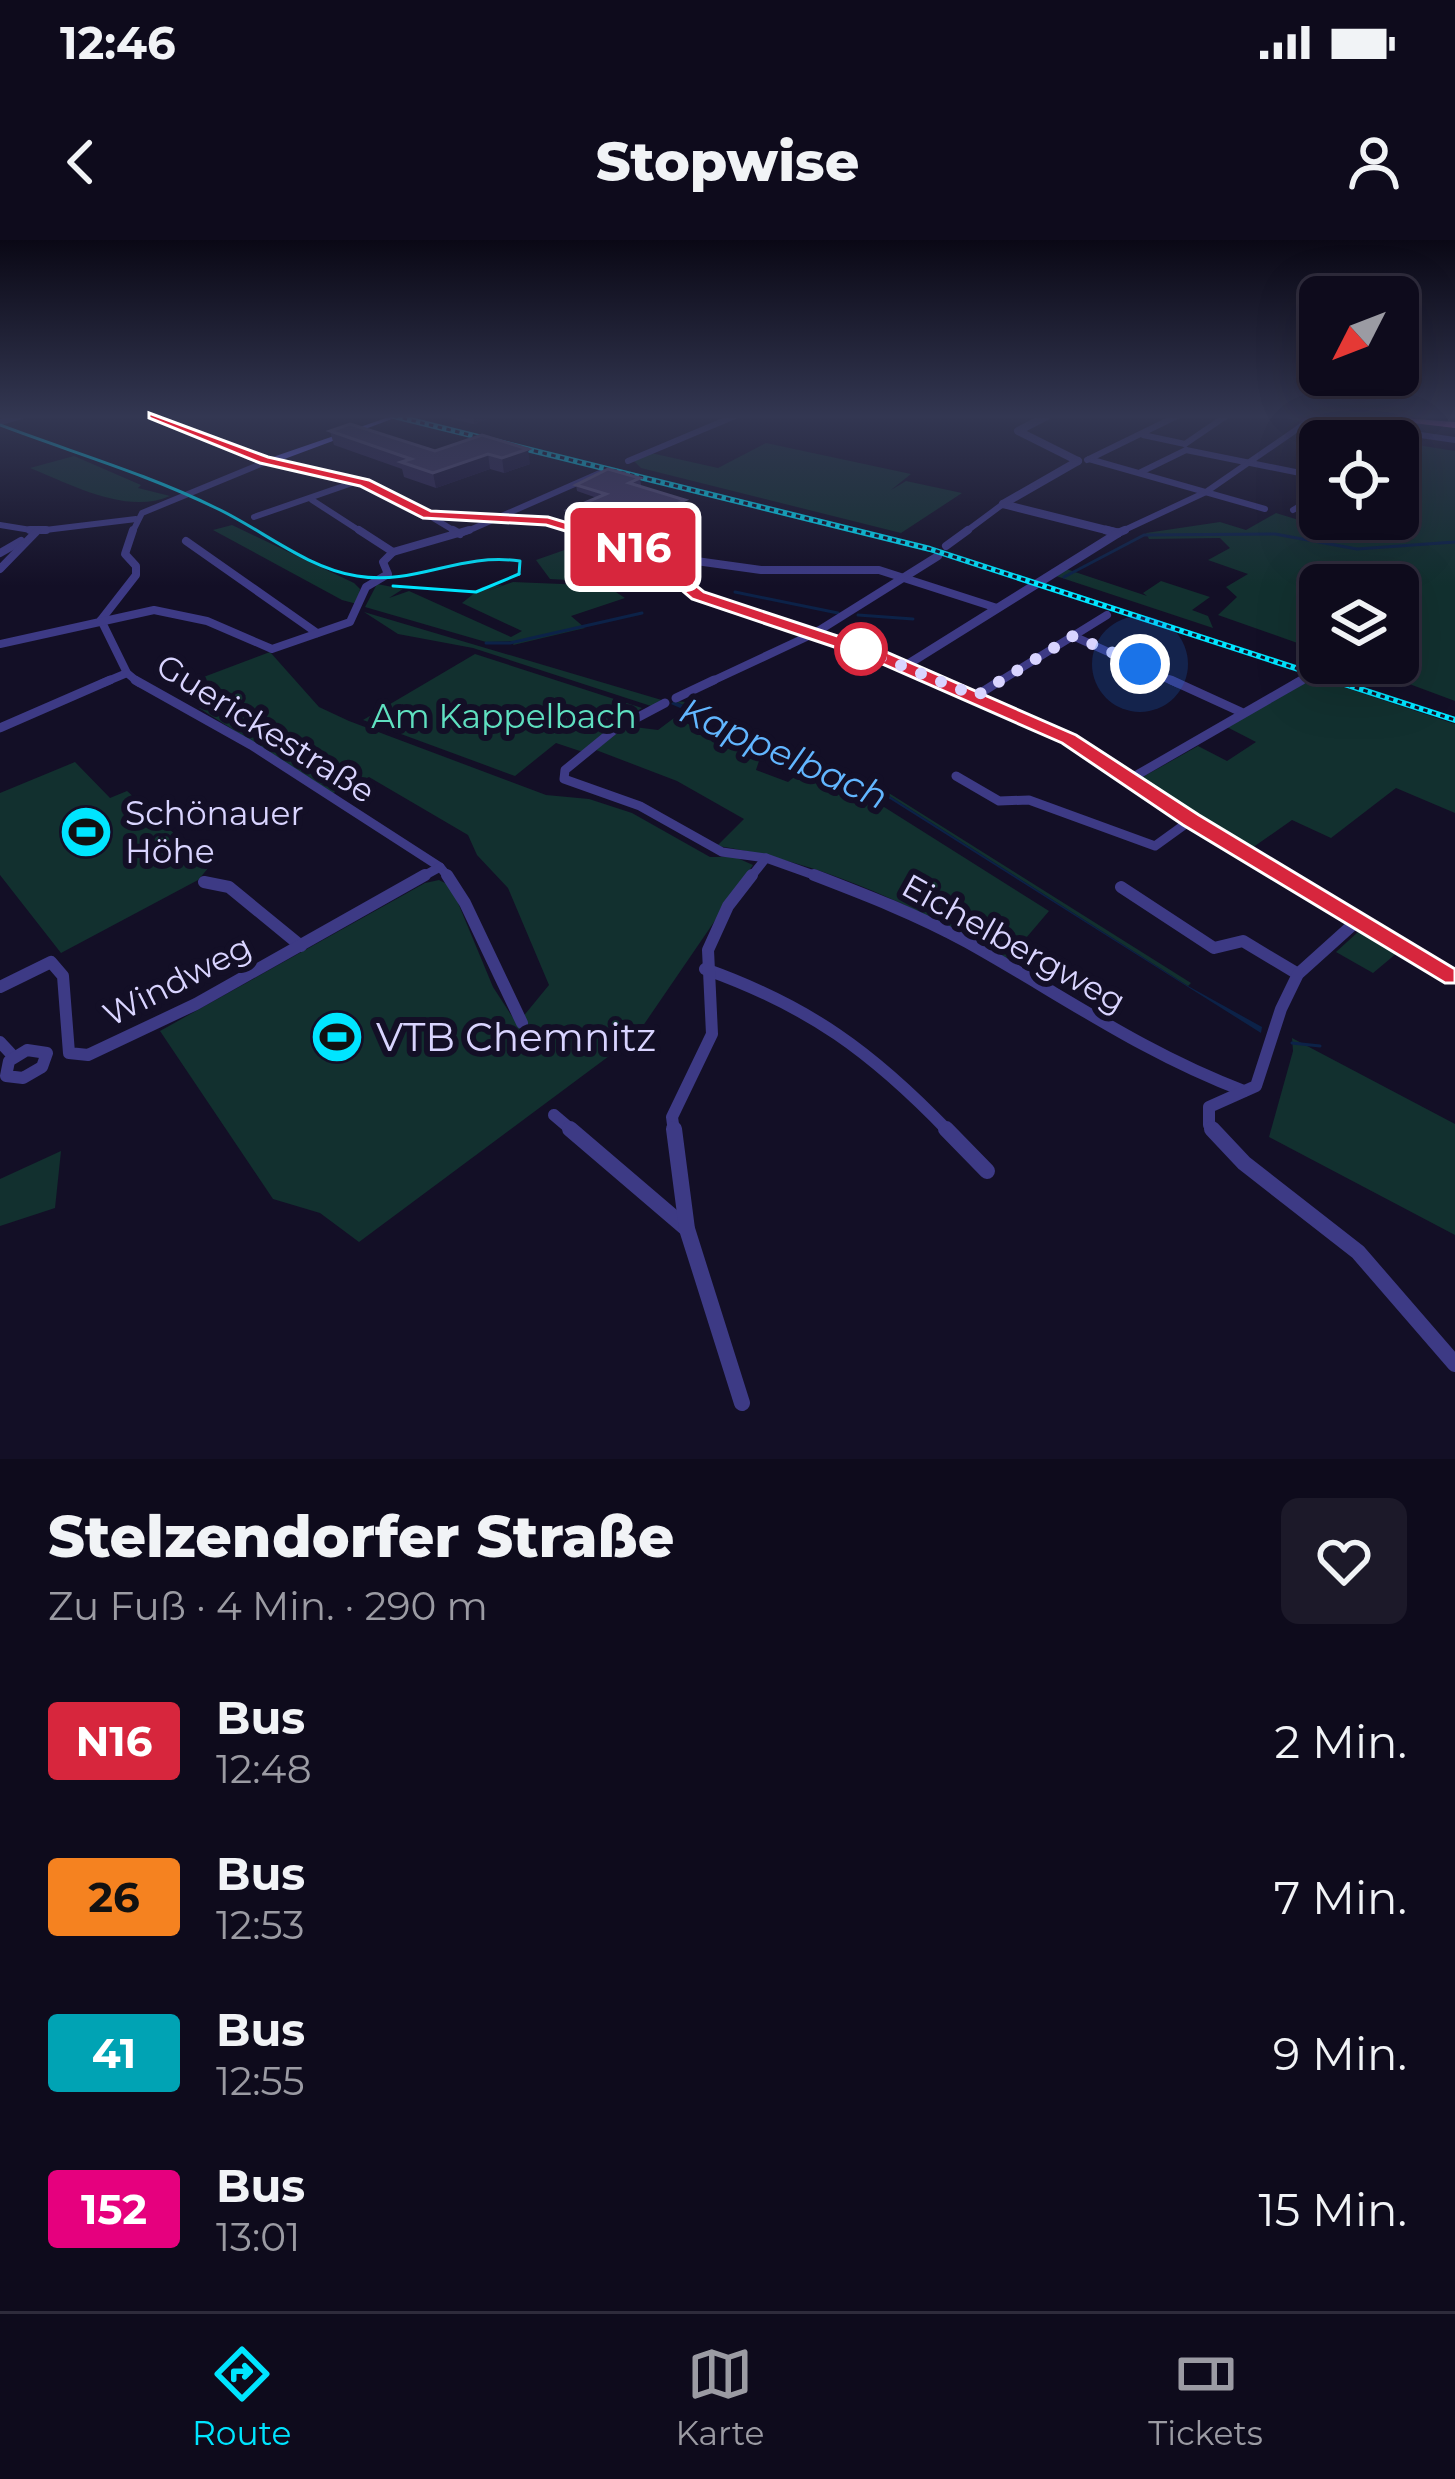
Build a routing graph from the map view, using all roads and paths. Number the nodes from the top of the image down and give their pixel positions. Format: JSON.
{"nodes":[{"id":1,"x":238,"y":473,"type":"edge"},
{"id":2,"x":321,"y":473,"type":"edge"},
{"id":3,"x":600,"y":473,"type":"edge"},
{"id":4,"x":1057,"y":473,"type":"edge"},
{"id":5,"x":1142,"y":473,"type":"edge"},
{"id":6,"x":1236,"y":473,"type":"edge"},
{"id":7,"x":358,"y":481,"type":"junction"},
{"id":8,"x":1206,"y":492,"type":"junction"},
{"id":9,"x":314,"y":501,"type":"junction"},
{"id":10,"x":1003,"y":504,"type":"junction"},
{"id":11,"x":1299,"y":506,"type":"edge"},
{"id":12,"x":1265,"y":509,"type":"dead end"},
{"id":13,"x":1293,"y":510,"type":"dead end"},
{"id":14,"x":428,"y":515,"type":"junction"},
{"id":15,"x":254,"y":517,"type":"dead end"},
{"id":16,"x":497,"y":518,"type":"junction"},
{"id":17,"x":136,"y":519,"type":"junction"},
{"id":18,"x":0,"y":525,"type":"edge"},
{"id":19,"x":37,"y":531,"type":"junction"},
{"id":20,"x":1118,"y":533,"type":"junction"},
{"id":21,"x":460,"y":534,"type":"junction"},
{"id":22,"x":186,"y":541,"type":"dead end"},
{"id":23,"x":21,"y":542,"type":"junction"},
{"id":24,"x":946,"y":546,"type":"dead end"},
{"id":25,"x":393,"y":552,"type":"junction"},
{"id":26,"x":0,"y":555,"type":"edge"},
{"id":27,"x":653,"y":555,"type":"junction"},
{"id":28,"x":938,"y":556,"type":"dead end"},
{"id":29,"x":15,"y":557,"type":"junction"},
{"id":30,"x":0,"y":569,"type":"edge"},
{"id":31,"x":908,"y":577,"type":"junction"},
{"id":32,"x":998,"y":608,"type":"junction"},
{"id":33,"x":1107,"y":615,"type":"dead end"},
{"id":34,"x":100,"y":620,"type":"junction"},
{"id":35,"x":316,"y":633,"type":"junction"},
{"id":36,"x":815,"y":633,"type":"junction"},
{"id":37,"x":1073,"y":636,"type":"junction"},
{"id":38,"x":0,"y":644,"type":"edge"},
{"id":39,"x":905,"y":666,"type":"junction"},
{"id":40,"x":128,"y":673,"type":"junction"},
{"id":41,"x":1299,"y":682,"type":"edge"},
{"id":42,"x":976,"y":696,"type":"junction"},
{"id":43,"x":1241,"y":712,"type":"junction"},
{"id":44,"x":0,"y":728,"type":"edge"},
{"id":45,"x":956,"y":776,"type":"dead end"},
{"id":46,"x":1130,"y":779,"type":"junction"},
{"id":47,"x":1191,"y":820,"type":"junction"},
{"id":48,"x":766,"y":858,"type":"junction"},
{"id":49,"x":440,"y":867,"type":"junction"},
{"id":50,"x":205,"y":882,"type":"dead end"},
{"id":51,"x":1121,"y":887,"type":"dead end"},
{"id":52,"x":1358,"y":920,"type":"junction"},
{"id":53,"x":301,"y":946,"type":"junction"},
{"id":54,"x":705,"y":969,"type":"junction"},
{"id":55,"x":1298,"y":974,"type":"junction"},
{"id":56,"x":1455,"y":976,"type":"edge"},
{"id":57,"x":0,"y":987,"type":"edge"},
{"id":58,"x":522,"y":1023,"type":"dead end"},
{"id":59,"x":0,"y":1042,"type":"edge"},
{"id":60,"x":14,"y":1057,"type":"junction"},
{"id":61,"x":3,"y":1079,"type":"edge"},
{"id":62,"x":1244,"y":1091,"type":"junction"},
{"id":63,"x":554,"y":1115,"type":"dead end"},
{"id":64,"x":987,"y":1171,"type":"dead end"},
{"id":65,"x":687,"y":1229,"type":"junction"},
{"id":66,"x":1455,"y":1364,"type":"edge"},
{"id":67,"x":742,"y":1403,"type":"dead end"}],
"edges":[{"from":1,"to":17,"type":"street"},
{"from":2,"to":7,"type":"main road"},
{"from":3,"to":16,"type":"street"},
{"from":4,"to":10,"type":"street"},
{"from":5,"to":8,"type":"street"},
{"from":6,"to":8,"type":"street"},
{"from":7,"to":9,"type":"street"},
{"from":7,"to":14,"type":"main road"},
{"from":8,"to":12,"type":"street"},
{"from":8,"to":20,"type":"street"},
{"from":9,"to":15,"type":"street"},
{"from":9,"to":25,"type":"street"},
{"from":10,"to":20,"type":"street"},
{"from":10,"to":24,"type":"street"},
{"from":11,"to":13,"type":"street"},
{"from":14,"to":16,"type":"main road"},
{"from":14,"to":21,"type":"street"},
{"from":16,"to":21,"type":"street"},
{"from":16,"to":27,"type":"main road"},
{"from":17,"to":19,"type":"street"},
{"from":17,"to":34,"type":"street"},
{"from":18,"to":19,"type":"street"},
{"from":19,"to":23,"type":"street"},
{"from":20,"to":32,"type":"street"},
{"from":21,"to":25,"type":"street"},
{"from":22,"to":35,"type":"street"},
{"from":23,"to":26,"type":"street"},
{"from":23,"to":29,"type":"street"},
{"from":25,"to":35,"type":"street"},
{"from":26,"to":29,"type":"street"},
{"from":27,"to":31,"type":"street"},
{"from":27,"to":36,"type":"main road"},
{"from":28,"to":31,"type":"street"},
{"from":29,"to":30,"type":"street"},
{"from":31,"to":32,"type":"street"},
{"from":31,"to":36,"type":"street"},
{"from":32,"to":39,"type":"street"},
{"from":33,"to":37,"type":"street"},
{"from":34,"to":35,"type":"street"},
{"from":34,"to":38,"type":"street"},
{"from":34,"to":40,"type":"street","name":"Guerickestraße"},
{"from":36,"to":39,"type":"main road"},
{"from":36,"to":48,"type":"street","name":"Eichelbergweg"},
{"from":37,"to":42,"type":"street"},
{"from":37,"to":43,"type":"street"},
{"from":39,"to":42,"type":"main road"},
{"from":40,"to":44,"type":"street"},
{"from":40,"to":49,"type":"street","name":"Guerickestraße"},
{"from":41,"to":43,"type":"street"},
{"from":42,"to":46,"type":"main road"},
{"from":43,"to":46,"type":"street"},
{"from":45,"to":47,"type":"street"},
{"from":46,"to":47,"type":"main road"},
{"from":47,"to":52,"type":"main road"},
{"from":48,"to":54,"type":"street"},
{"from":48,"to":62,"type":"street","name":"Eichelbergweg"},
{"from":49,"to":53,"type":"street","name":"Windweg"},
{"from":49,"to":58,"type":"street","name":"Guerickestraße"},
{"from":50,"to":53,"type":"street","name":"Windweg"},
{"from":51,"to":55,"type":"street"},
{"from":52,"to":55,"type":"street"},
{"from":52,"to":56,"type":"main road"},
{"from":53,"to":57,"type":"street","name":"Windweg"},
{"from":54,"to":64,"type":"street"},
{"from":54,"to":65,"type":"street"},
{"from":55,"to":62,"type":"street"},
{"from":59,"to":60,"type":"street"},
{"from":60,"to":61,"type":"street"},
{"from":60,"to":61,"type":"street"},
{"from":62,"to":66,"type":"street"},
{"from":63,"to":65,"type":"street"},
{"from":65,"to":67,"type":"street"}]}
